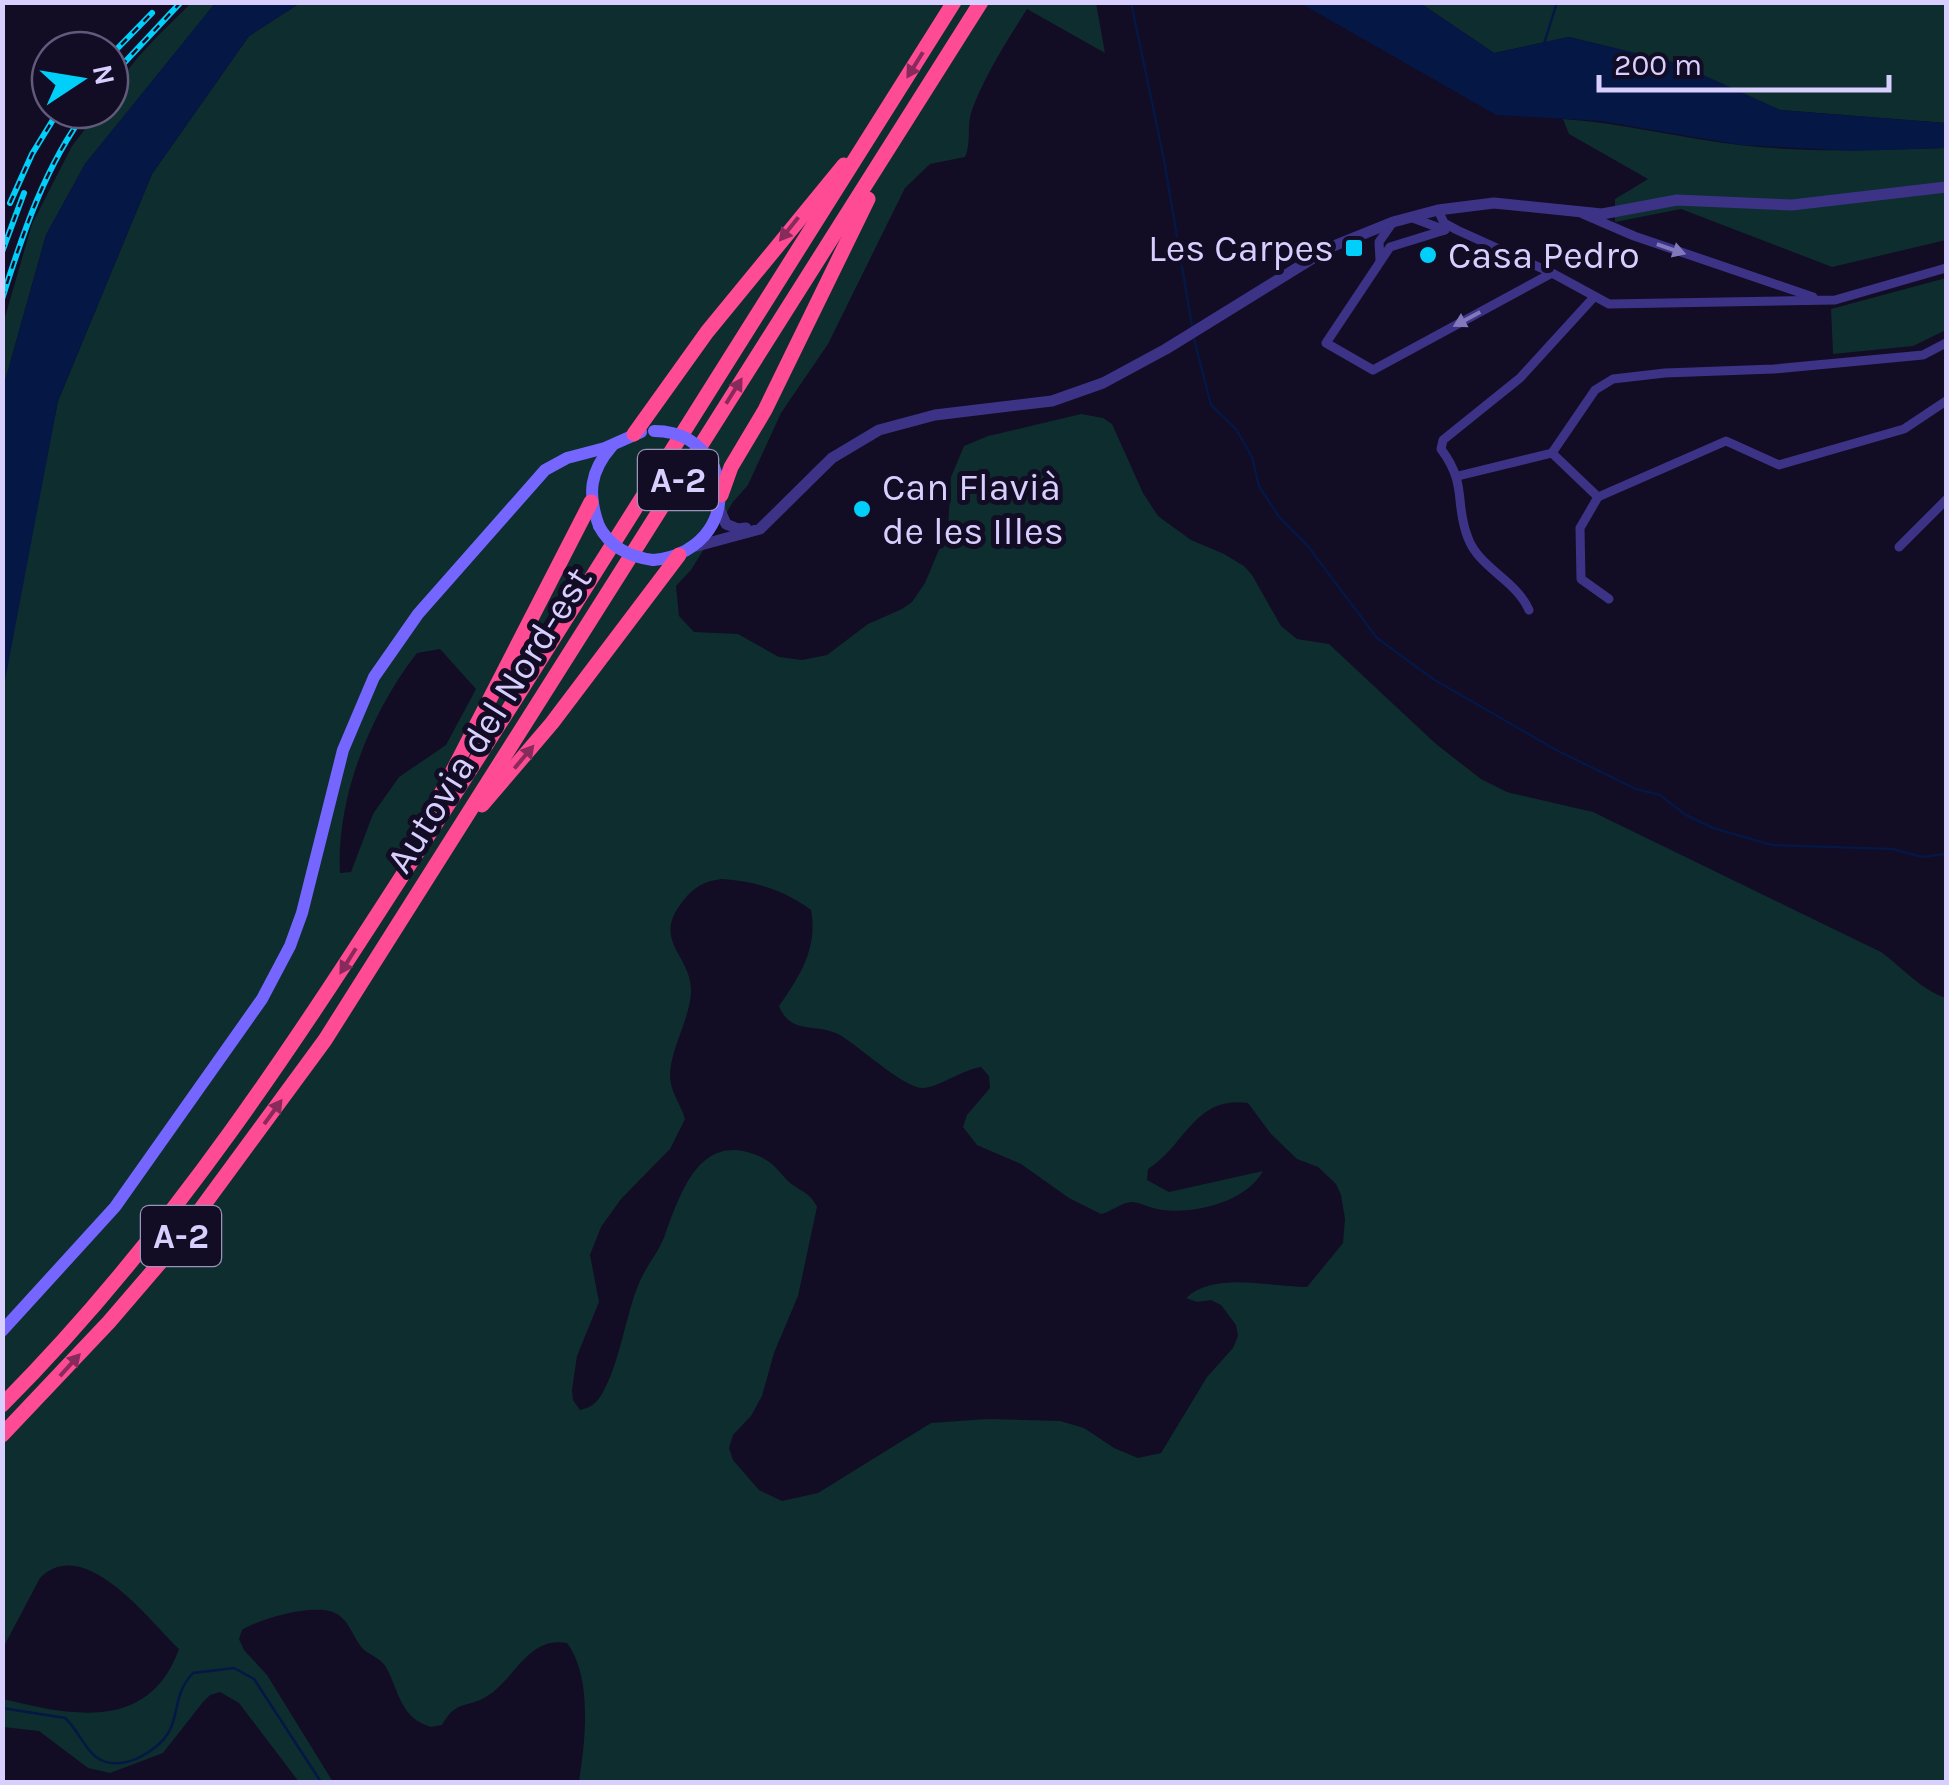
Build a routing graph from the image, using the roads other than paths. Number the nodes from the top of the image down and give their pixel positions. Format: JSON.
{"nodes":[{"id":1,"x":954,"y":2,"type":"edge"},
{"id":2,"x":981,"y":2,"type":"edge"},
{"id":3,"x":876,"y":128,"type":"junction"},
{"id":4,"x":900,"y":132,"type":"junction"},
{"id":5,"x":1946,"y":187,"type":"edge"},
{"id":6,"x":1438,"y":210,"type":"junction"},
{"id":7,"x":1581,"y":213,"type":"junction"},
{"id":8,"x":1410,"y":217,"type":"junction"},
{"id":9,"x":1393,"y":222,"type":"junction"},
{"id":10,"x":1445,"y":230,"type":"junction"},
{"id":11,"x":1457,"y":230,"type":"junction"},
{"id":12,"x":1352,"y":236,"type":"junction"},
{"id":13,"x":1380,"y":260,"type":"junction"},
{"id":14,"x":1946,"y":268,"type":"edge"},
{"id":15,"x":1552,"y":273,"type":"junction"},
{"id":16,"x":1594,"y":297,"type":"junction"},
{"id":17,"x":1820,"y":299,"type":"junction"},
{"id":18,"x":1946,"y":343,"type":"edge"},
{"id":19,"x":1946,"y":402,"type":"edge"},
{"id":20,"x":634,"y":434,"type":"junction"},
{"id":21,"x":613,"y":445,"type":"junction"},
{"id":22,"x":1552,"y":453,"type":"junction"},
{"id":23,"x":567,"y":458,"type":"junction"},
{"id":24,"x":1458,"y":476,"type":"junction"},
{"id":25,"x":593,"y":478,"type":"junction"},
{"id":26,"x":1598,"y":497,"type":"junction"},
{"id":27,"x":1946,"y":500,"type":"edge"},
{"id":28,"x":720,"y":501,"type":"junction"},
{"id":29,"x":591,"y":502,"type":"junction"},
{"id":30,"x":768,"y":520,"type":"junction"},
{"id":31,"x":697,"y":546,"type":"junction"},
{"id":32,"x":1899,"y":546,"type":"dead end"},
{"id":33,"x":679,"y":556,"type":"junction"},
{"id":34,"x":1609,"y":600,"type":"dead end"},
{"id":35,"x":1529,"y":610,"type":"dead end"},
{"id":36,"x":458,"y":829,"type":"junction"},
{"id":37,"x":400,"y":878,"type":"junction"},
{"id":38,"x":2,"y":1330,"type":"edge"},
{"id":39,"x":2,"y":1404,"type":"edge"},
{"id":40,"x":2,"y":1435,"type":"edge"}],
"edges":[{"from":1,"to":3,"type":"highway","name":"Autovia del Nord-est","number":"A-2","one_way":true},
{"from":2,"to":4,"type":"highway","name":"Autovia del Nord-est","number":"A-2"},
{"from":3,"to":20,"type":"highway","one_way":true},
{"from":3,"to":37,"type":"highway","name":"Autovia del Nord-est","number":"A-2"},
{"from":4,"to":28,"type":"highway"},
{"from":36,"to":4,"type":"highway","name":"Autovia del Nord-est","number":"A-2","one_way":true},
{"from":5,"to":7,"type":"street"},
{"from":6,"to":7,"type":"street"},
{"from":6,"to":8,"type":"street"},
{"from":6,"to":11,"type":"street"},
{"from":7,"to":17,"type":"street","one_way":true},
{"from":8,"to":9,"type":"street"},
{"from":8,"to":10,"type":"street"},
{"from":9,"to":12,"type":"street"},
{"from":9,"to":13,"type":"street"},
{"from":10,"to":11,"type":"street"},
{"from":10,"to":13,"type":"street"},
{"from":11,"to":15,"type":"street"},
{"from":12,"to":13,"type":"street"},
{"from":12,"to":30,"type":"street"},
{"from":15,"to":13,"type":"street","one_way":true},
{"from":14,"to":17,"type":"street"},
{"from":15,"to":16,"type":"street"},
{"from":16,"to":17,"type":"street"},
{"from":16,"to":24,"type":"street"},
{"from":18,"to":22,"type":"street"},
{"from":19,"to":26,"type":"street"},
{"from":20,"to":21,"type":"main road"},
{"from":20,"to":28,"type":"main road","bridge":true},
{"from":21,"to":23,"type":"main road"},
{"from":21,"to":25,"type":"main road"},
{"from":22,"to":24,"type":"street"},
{"from":22,"to":26,"type":"street"},
{"from":23,"to":25,"type":"main road"},
{"from":23,"to":38,"type":"main road"},
{"from":24,"to":35,"type":"street"},
{"from":25,"to":29,"type":"main road"},
{"from":26,"to":34,"type":"street"},
{"from":27,"to":32,"type":"street"},
{"from":28,"to":30,"type":"street"},
{"from":28,"to":31,"type":"main road"},
{"from":29,"to":33,"type":"main road","bridge":true},
{"from":29,"to":37,"type":"highway"},
{"from":30,"to":31,"type":"street"},
{"from":31,"to":33,"type":"main road"},
{"from":36,"to":33,"type":"highway","one_way":true},
{"from":40,"to":36,"type":"highway","name":"Autovia del Nord-est","number":"A-2","one_way":true},
{"from":37,"to":39,"type":"highway","name":"Autovia del Nord-est","number":"A-2","one_way":true}]}
